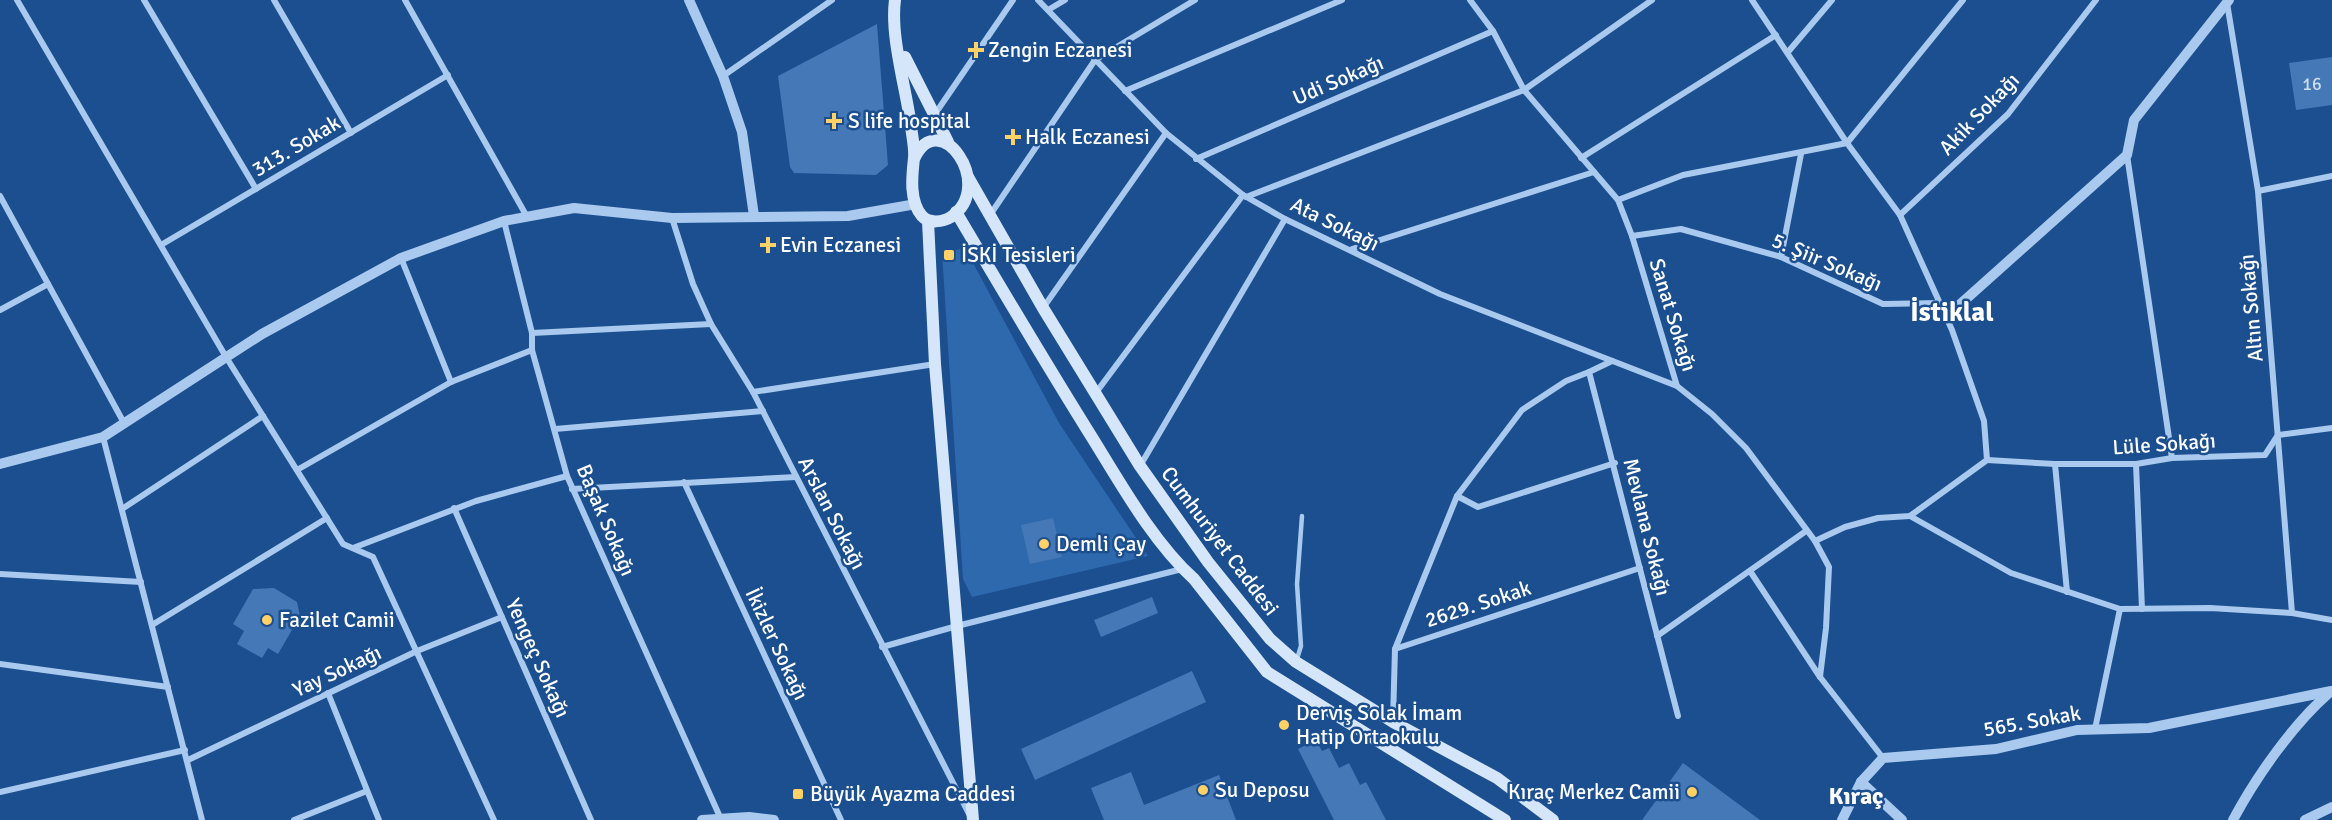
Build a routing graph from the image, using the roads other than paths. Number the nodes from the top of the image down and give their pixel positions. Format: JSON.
{"nodes":[{"id":1,"x":17,"y":0,"type":"edge"},
{"id":2,"x":144,"y":0,"type":"edge"},
{"id":3,"x":274,"y":0,"type":"edge"},
{"id":4,"x":405,"y":0,"type":"edge"},
{"id":5,"x":689,"y":0,"type":"edge"},
{"id":6,"x":832,"y":0,"type":"edge"},
{"id":7,"x":895,"y":0,"type":"edge"},
{"id":8,"x":1013,"y":0,"type":"edge"},
{"id":9,"x":1038,"y":0,"type":"edge"},
{"id":10,"x":1065,"y":0,"type":"edge"},
{"id":11,"x":1195,"y":0,"type":"edge"},
{"id":12,"x":1342,"y":0,"type":"edge"},
{"id":13,"x":1471,"y":0,"type":"edge"},
{"id":14,"x":1652,"y":0,"type":"edge"},
{"id":15,"x":1752,"y":0,"type":"edge"},
{"id":16,"x":1832,"y":0,"type":"edge"},
{"id":17,"x":1964,"y":0,"type":"edge"},
{"id":18,"x":2096,"y":0,"type":"edge"},
{"id":19,"x":2228,"y":1,"type":"edge"},
{"id":20,"x":1048,"y":10,"type":"junction"},
{"id":21,"x":1493,"y":31,"type":"junction"},
{"id":22,"x":895,"y":34,"type":"junction"},
{"id":23,"x":1776,"y":35,"type":"junction"},
{"id":24,"x":1788,"y":52,"type":"junction"},
{"id":25,"x":1095,"y":60,"type":"junction"},
{"id":26,"x":448,"y":75,"type":"junction"},
{"id":27,"x":723,"y":76,"type":"junction"},
{"id":28,"x":1524,"y":90,"type":"junction"},
{"id":29,"x":1125,"y":91,"type":"junction"},
{"id":30,"x":935,"y":114,"type":"junction"},
{"id":31,"x":1166,"y":132,"type":"junction"},
{"id":32,"x":351,"y":133,"type":"junction"},
{"id":33,"x":948,"y":142,"type":"junction"},
{"id":34,"x":1847,"y":143,"type":"junction"},
{"id":35,"x":1801,"y":154,"type":"junction"},
{"id":36,"x":2127,"y":155,"type":"junction"},
{"id":37,"x":1581,"y":158,"type":"junction"},
{"id":38,"x":914,"y":159,"type":"junction"},
{"id":39,"x":1196,"y":159,"type":"junction"},
{"id":40,"x":1594,"y":172,"type":"junction"},
{"id":41,"x":2332,"y":176,"type":"edge"},
{"id":42,"x":968,"y":177,"type":"junction"},
{"id":43,"x":256,"y":189,"type":"junction"},
{"id":44,"x":2258,"y":191,"type":"junction"},
{"id":45,"x":0,"y":196,"type":"edge"},
{"id":46,"x":1244,"y":196,"type":"junction"},
{"id":47,"x":1618,"y":200,"type":"junction"},
{"id":48,"x":916,"y":204,"type":"junction"},
{"id":49,"x":956,"y":212,"type":"junction"},
{"id":50,"x":526,"y":215,"type":"junction"},
{"id":51,"x":990,"y":215,"type":"junction"},
{"id":52,"x":1899,"y":215,"type":"junction"},
{"id":53,"x":754,"y":216,"type":"junction"},
{"id":54,"x":672,"y":218,"type":"junction"},
{"id":55,"x":1286,"y":219,"type":"junction"},
{"id":56,"x":504,"y":221,"type":"junction"},
{"id":57,"x":928,"y":221,"type":"junction"},
{"id":58,"x":1632,"y":236,"type":"junction"},
{"id":59,"x":161,"y":245,"type":"junction"},
{"id":60,"x":1352,"y":249,"type":"junction"},
{"id":61,"x":1781,"y":257,"type":"junction"},
{"id":62,"x":401,"y":258,"type":"junction"},
{"id":63,"x":48,"y":284,"type":"junction"},
{"id":64,"x":1941,"y":303,"type":"junction"},
{"id":65,"x":1043,"y":308,"type":"junction"},
{"id":66,"x":0,"y":310,"type":"edge"},
{"id":67,"x":1947,"y":316,"type":"junction"},
{"id":68,"x":711,"y":324,"type":"junction"},
{"id":69,"x":532,"y":333,"type":"junction"},
{"id":70,"x":532,"y":350,"type":"junction"},
{"id":71,"x":226,"y":357,"type":"junction"},
{"id":72,"x":1612,"y":361,"type":"junction"},
{"id":73,"x":934,"y":364,"type":"junction"},
{"id":74,"x":1589,"y":372,"type":"junction"},
{"id":75,"x":451,"y":382,"type":"junction"},
{"id":76,"x":1677,"y":386,"type":"junction"},
{"id":77,"x":753,"y":392,"type":"junction"},
{"id":78,"x":1095,"y":394,"type":"junction"},
{"id":79,"x":763,"y":411,"type":"junction"},
{"id":80,"x":263,"y":416,"type":"junction"},
{"id":81,"x":124,"y":423,"type":"junction"},
{"id":82,"x":2332,"y":428,"type":"edge"},
{"id":83,"x":555,"y":429,"type":"junction"},
{"id":84,"x":2278,"y":435,"type":"junction"},
{"id":85,"x":103,"y":437,"type":"junction"},
{"id":86,"x":2172,"y":458,"type":"junction"},
{"id":87,"x":1987,"y":460,"type":"junction"},
{"id":88,"x":1615,"y":463,"type":"junction"},
{"id":89,"x":0,"y":464,"type":"edge"},
{"id":90,"x":2055,"y":464,"type":"junction"},
{"id":91,"x":2136,"y":464,"type":"junction"},
{"id":92,"x":1140,"y":466,"type":"junction"},
{"id":93,"x":297,"y":470,"type":"junction"},
{"id":94,"x":567,"y":476,"type":"junction"},
{"id":95,"x":796,"y":477,"type":"junction"},
{"id":96,"x":684,"y":482,"type":"junction"},
{"id":97,"x":572,"y":489,"type":"junction"},
{"id":98,"x":1457,"y":496,"type":"junction"},
{"id":99,"x":122,"y":508,"type":"junction"},
{"id":100,"x":454,"y":508,"type":"junction"},
{"id":101,"x":1302,"y":516,"type":"dead end"},
{"id":102,"x":1910,"y":516,"type":"junction"},
{"id":103,"x":327,"y":518,"type":"junction"},
{"id":104,"x":1806,"y":531,"type":"junction"},
{"id":105,"x":1815,"y":541,"type":"junction"},
{"id":106,"x":353,"y":548,"type":"junction"},
{"id":107,"x":1640,"y":568,"type":"junction"},
{"id":108,"x":1183,"y":569,"type":"junction"},
{"id":109,"x":1750,"y":571,"type":"junction"},
{"id":110,"x":0,"y":574,"type":"edge"},
{"id":111,"x":141,"y":582,"type":"junction"},
{"id":112,"x":2067,"y":592,"type":"junction"},
{"id":113,"x":2120,"y":609,"type":"junction"},
{"id":114,"x":2142,"y":609,"type":"junction"},
{"id":115,"x":2292,"y":613,"type":"junction"},
{"id":116,"x":502,"y":617,"type":"junction"},
{"id":117,"x":2332,"y":620,"type":"edge"},
{"id":118,"x":152,"y":625,"type":"junction"},
{"id":119,"x":957,"y":626,"type":"junction"},
{"id":120,"x":1657,"y":636,"type":"junction"},
{"id":121,"x":882,"y":647,"type":"junction"},
{"id":122,"x":1395,"y":649,"type":"junction"},
{"id":123,"x":417,"y":651,"type":"junction"},
{"id":124,"x":1296,"y":662,"type":"junction"},
{"id":125,"x":0,"y":664,"type":"edge"},
{"id":126,"x":1820,"y":677,"type":"junction"},
{"id":127,"x":168,"y":687,"type":"junction"},
{"id":128,"x":2332,"y":691,"type":"edge"},
{"id":129,"x":328,"y":693,"type":"junction"},
{"id":130,"x":1678,"y":716,"type":"dead end"},
{"id":131,"x":1393,"y":722,"type":"junction"},
{"id":132,"x":2095,"y":729,"type":"junction"},
{"id":133,"x":185,"y":750,"type":"junction"},
{"id":134,"x":1883,"y":758,"type":"junction"},
{"id":135,"x":188,"y":760,"type":"junction"},
{"id":136,"x":1861,"y":782,"type":"junction"},
{"id":137,"x":367,"y":791,"type":"junction"},
{"id":138,"x":0,"y":792,"type":"edge"},
{"id":139,"x":2332,"y":807,"type":"edge"},
{"id":140,"x":720,"y":817,"type":"junction"},
{"id":141,"x":202,"y":820,"type":"edge"},
{"id":142,"x":294,"y":820,"type":"edge"},
{"id":143,"x":379,"y":820,"type":"edge"},
{"id":144,"x":494,"y":820,"type":"edge"},
{"id":145,"x":591,"y":820,"type":"edge"},
{"id":146,"x":702,"y":820,"type":"edge"},
{"id":147,"x":774,"y":820,"type":"edge"},
{"id":148,"x":841,"y":820,"type":"edge"},
{"id":149,"x":973,"y":820,"type":"edge"},
{"id":150,"x":1505,"y":820,"type":"edge"},
{"id":151,"x":1553,"y":820,"type":"edge"},
{"id":152,"x":1842,"y":820,"type":"edge"},
{"id":153,"x":1902,"y":820,"type":"edge"},
{"id":154,"x":2233,"y":820,"type":"edge"},
{"id":155,"x":2305,"y":820,"type":"edge"}],
"edges":[{"from":1,"to":59,"type":"street"},
{"from":2,"to":43,"type":"street"},
{"from":3,"to":32,"type":"street"},
{"from":4,"to":26,"type":"street"},
{"from":5,"to":27,"type":"street"},
{"from":6,"to":27,"type":"street"},
{"from":7,"to":22,"type":"main road"},
{"from":8,"to":30,"type":"street"},
{"from":9,"to":20,"type":"street","name":"Ata Sokağı"},
{"from":10,"to":20,"type":"street"},
{"from":11,"to":25,"type":"street"},
{"from":12,"to":29,"type":"street"},
{"from":13,"to":21,"type":"street","name":"Sanat Sokağı"},
{"from":14,"to":28,"type":"street"},
{"from":15,"to":23,"type":"street"},
{"from":16,"to":24,"type":"street"},
{"from":17,"to":34,"type":"street"},
{"from":18,"to":52,"type":"street","name":"Akik Sokağı"},
{"from":19,"to":36,"type":"street"},
{"from":19,"to":44,"type":"street","name":"Altın Sokağı"},
{"from":20,"to":25,"type":"street","name":"Ata Sokağı"},
{"from":21,"to":28,"type":"street","name":"Sanat Sokağı"},
{"from":21,"to":39,"type":"street","name":"Udi Sokağı"},
{"from":22,"to":30,"type":"main road"},
{"from":22,"to":38,"type":"main road"},
{"from":23,"to":24,"type":"street"},
{"from":23,"to":37,"type":"street"},
{"from":24,"to":34,"type":"street"},
{"from":25,"to":29,"type":"street","name":"Ata Sokağı"},
{"from":25,"to":51,"type":"street"},
{"from":26,"to":32,"type":"street","name":"313. Sokak"},
{"from":26,"to":50,"type":"street"},
{"from":27,"to":53,"type":"street"},
{"from":28,"to":37,"type":"street","name":"Sanat Sokağı"},
{"from":28,"to":46,"type":"street"},
{"from":29,"to":31,"type":"street","name":"Ata Sokağı"},
{"from":30,"to":33,"type":"main road"},
{"from":31,"to":39,"type":"street","name":"Ata Sokağı"},
{"from":31,"to":65,"type":"street"},
{"from":32,"to":43,"type":"street","name":"313. Sokak"},
{"from":33,"to":38,"type":"main road"},
{"from":33,"to":42,"type":"main road"},
{"from":34,"to":35,"type":"street"},
{"from":34,"to":52,"type":"street"},
{"from":35,"to":47,"type":"street"},
{"from":35,"to":61,"type":"street"},
{"from":36,"to":67,"type":"street"},
{"from":36,"to":86,"type":"street"},
{"from":37,"to":40,"type":"street","name":"Sanat Sokağı"},
{"from":38,"to":48,"type":"main road"},
{"from":39,"to":46,"type":"street","name":"Ata Sokağı"},
{"from":40,"to":47,"type":"street","name":"Sanat Sokağı"},
{"from":40,"to":60,"type":"street"},
{"from":41,"to":44,"type":"street"},
{"from":42,"to":49,"type":"main road"},
{"from":42,"to":51,"type":"main road","name":"Cumhuriyet Caddesi"},
{"from":43,"to":59,"type":"street","name":"313. Sokak"},
{"from":44,"to":84,"type":"street","name":"Altın Sokağı"},
{"from":45,"to":63,"type":"street"},
{"from":46,"to":55,"type":"street","name":"Ata Sokağı"},
{"from":46,"to":78,"type":"street"},
{"from":47,"to":58,"type":"street","name":"Sanat Sokağı"},
{"from":48,"to":53,"type":"street"},
{"from":48,"to":57,"type":"main road"},
{"from":49,"to":57,"type":"main road"},
{"from":49,"to":108,"type":"main road","name":"Cumhuriyet Caddesi"},
{"from":50,"to":54,"type":"street"},
{"from":50,"to":56,"type":"street"},
{"from":51,"to":65,"type":"main road","name":"Cumhuriyet Caddesi"},
{"from":52,"to":64,"type":"street"},
{"from":53,"to":54,"type":"street"},
{"from":54,"to":68,"type":"street","name":"Arslan Sokağı"},
{"from":55,"to":60,"type":"street","name":"Ata Sokağı"},
{"from":55,"to":92,"type":"street"},
{"from":56,"to":62,"type":"street"},
{"from":56,"to":69,"type":"street","name":"Başak Sokağı"},
{"from":57,"to":73,"type":"main road"},
{"from":58,"to":61,"type":"street","name":"5. Şiir Sokağı"},
{"from":58,"to":76,"type":"street","name":"Sanat Sokağı"},
{"from":59,"to":71,"type":"street"},
{"from":60,"to":72,"type":"street","name":"Ata Sokağı"},
{"from":61,"to":64,"type":"street","name":"5. Şiir Sokağı"},
{"from":62,"to":71,"type":"street"},
{"from":62,"to":75,"type":"street"},
{"from":63,"to":66,"type":"street"},
{"from":63,"to":81,"type":"street"},
{"from":64,"to":67,"type":"street"},
{"from":65,"to":78,"type":"main road","name":"Cumhuriyet Caddesi"},
{"from":67,"to":87,"type":"street"},
{"from":68,"to":69,"type":"street"},
{"from":68,"to":77,"type":"street","name":"Arslan Sokağı"},
{"from":69,"to":70,"type":"street","name":"Başak Sokağı"},
{"from":70,"to":75,"type":"street"},
{"from":70,"to":83,"type":"street","name":"Başak Sokağı"},
{"from":71,"to":80,"type":"street"},
{"from":71,"to":81,"type":"street"},
{"from":72,"to":74,"type":"street"},
{"from":72,"to":76,"type":"street","name":"Ata Sokağı"},
{"from":73,"to":77,"type":"street"},
{"from":73,"to":119,"type":"main road"},
{"from":74,"to":88,"type":"street","name":"Mevlana Sokağı"},
{"from":74,"to":98,"type":"street"},
{"from":75,"to":93,"type":"street"},
{"from":76,"to":104,"type":"street","name":"Sanat Sokağı"},
{"from":77,"to":79,"type":"street","name":"Arslan Sokağı"},
{"from":78,"to":92,"type":"main road","name":"Cumhuriyet Caddesi"},
{"from":79,"to":83,"type":"street"},
{"from":79,"to":95,"type":"street","name":"Arslan Sokağı"},
{"from":80,"to":93,"type":"street"},
{"from":80,"to":99,"type":"street"},
{"from":81,"to":85,"type":"street"},
{"from":82,"to":84,"type":"street"},
{"from":83,"to":94,"type":"street","name":"Başak Sokağı"},
{"from":84,"to":86,"type":"street","name":"Lüle Sokağı"},
{"from":84,"to":115,"type":"street","name":"Altın Sokağı"},
{"from":85,"to":89,"type":"street"},
{"from":85,"to":99,"type":"street"},
{"from":86,"to":91,"type":"street","name":"Lüle Sokağı"},
{"from":87,"to":90,"type":"street","name":"Lüle Sokağı"},
{"from":87,"to":102,"type":"street"},
{"from":88,"to":98,"type":"street"},
{"from":88,"to":107,"type":"street","name":"Mevlana Sokağı"},
{"from":90,"to":91,"type":"street","name":"Lüle Sokağı"},
{"from":90,"to":112,"type":"street"},
{"from":91,"to":114,"type":"street"},
{"from":92,"to":124,"type":"main road","name":"Cumhuriyet Caddesi"},
{"from":93,"to":103,"type":"street"},
{"from":94,"to":97,"type":"street","name":"Başak Sokağı"},
{"from":94,"to":100,"type":"street"},
{"from":95,"to":96,"type":"street"},
{"from":95,"to":121,"type":"street","name":"Arslan Sokağı"},
{"from":96,"to":97,"type":"street"},
{"from":96,"to":148,"type":"street","name":"İkizler Sokağı"},
{"from":97,"to":140,"type":"street","name":"Başak Sokağı"},
{"from":98,"to":122,"type":"street"},
{"from":99,"to":111,"type":"street"},
{"from":100,"to":106,"type":"street"},
{"from":100,"to":116,"type":"street","name":"Yengeç Sokağı"},
{"from":101,"to":124,"type":"lane"},
{"from":102,"to":105,"type":"street"},
{"from":102,"to":112,"type":"street"},
{"from":103,"to":106,"type":"street"},
{"from":103,"to":118,"type":"street"},
{"from":104,"to":105,"type":"street","name":"Sanat Sokağı"},
{"from":104,"to":109,"type":"street"},
{"from":105,"to":126,"type":"street","name":"Sanat Sokağı"},
{"from":106,"to":123,"type":"street"},
{"from":107,"to":120,"type":"street","name":"Mevlana Sokağı"},
{"from":107,"to":122,"type":"street","name":"2629. Sokak"},
{"from":108,"to":119,"type":"street"},
{"from":108,"to":150,"type":"main road","name":"Cumhuriyet Caddesi"},
{"from":109,"to":120,"type":"street"},
{"from":109,"to":126,"type":"street"},
{"from":110,"to":111,"type":"street"},
{"from":111,"to":118,"type":"street"},
{"from":112,"to":113,"type":"street"},
{"from":113,"to":114,"type":"street"},
{"from":113,"to":132,"type":"street"},
{"from":114,"to":115,"type":"street"},
{"from":115,"to":117,"type":"street"},
{"from":116,"to":123,"type":"street","name":"Yay Sokağı"},
{"from":116,"to":145,"type":"street","name":"Yengeç Sokağı"},
{"from":118,"to":127,"type":"street"},
{"from":119,"to":121,"type":"street"},
{"from":119,"to":149,"type":"main road"},
{"from":120,"to":130,"type":"street","name":"Mevlana Sokağı"},
{"from":121,"to":149,"type":"street","name":"Arslan Sokağı"},
{"from":122,"to":131,"type":"street"},
{"from":123,"to":129,"type":"street","name":"Yay Sokağı"},
{"from":123,"to":144,"type":"street"},
{"from":124,"to":131,"type":"main road","name":"Cumhuriyet Caddesi"},
{"from":125,"to":127,"type":"street"},
{"from":126,"to":134,"type":"street"},
{"from":127,"to":133,"type":"street"},
{"from":128,"to":132,"type":"street","name":"565. Sokak"},
{"from":128,"to":154,"type":"street"},
{"from":129,"to":135,"type":"street","name":"Yay Sokağı"},
{"from":129,"to":137,"type":"street"},
{"from":131,"to":151,"type":"main road","name":"Cumhuriyet Caddesi"},
{"from":132,"to":134,"type":"street","name":"565. Sokak"},
{"from":133,"to":135,"type":"street"},
{"from":133,"to":138,"type":"street"},
{"from":134,"to":136,"type":"street"},
{"from":135,"to":141,"type":"street"},
{"from":136,"to":152,"type":"street"},
{"from":136,"to":153,"type":"street"},
{"from":137,"to":142,"type":"street"},
{"from":137,"to":143,"type":"street"},
{"from":139,"to":155,"type":"street"},
{"from":140,"to":146,"type":"street"},
{"from":140,"to":147,"type":"street"}]}
